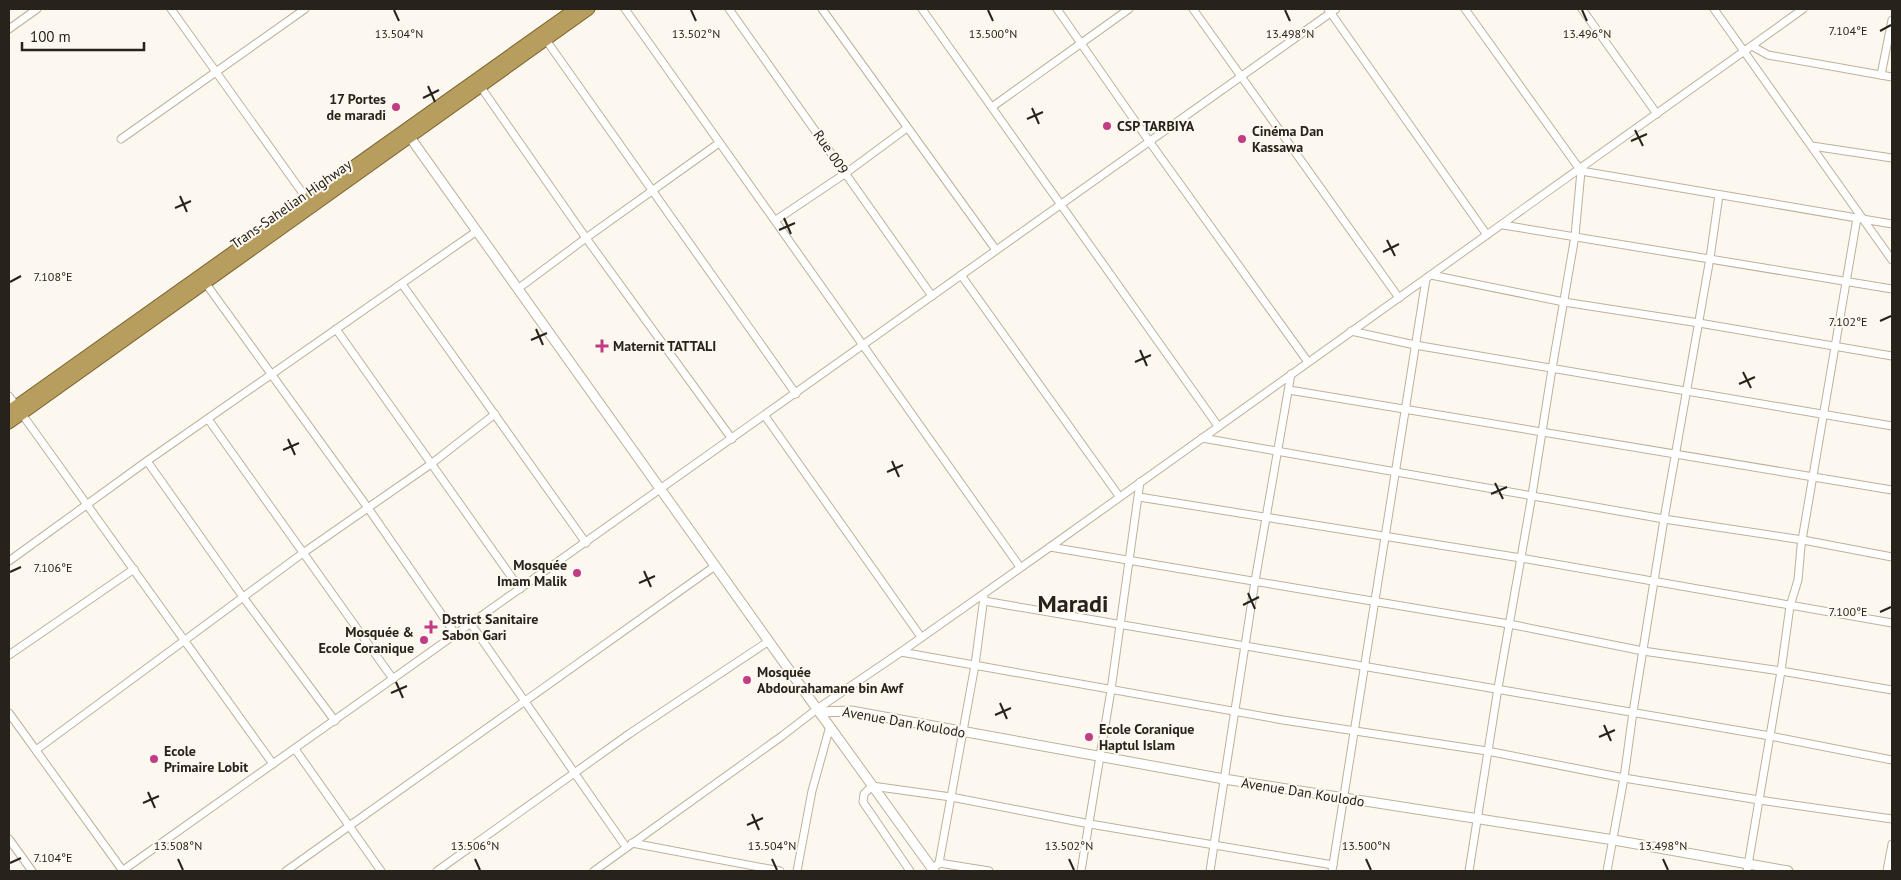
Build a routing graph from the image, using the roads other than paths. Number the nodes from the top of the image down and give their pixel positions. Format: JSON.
{"nodes":[{"id":1,"x":37,"y":9,"type":"edge"},
{"id":2,"x":171,"y":9,"type":"edge"},
{"id":3,"x":305,"y":9,"type":"edge"},
{"id":4,"x":575,"y":9,"type":"edge"},
{"id":5,"x":590,"y":9,"type":"edge"},
{"id":6,"x":625,"y":9,"type":"edge"},
{"id":7,"x":729,"y":9,"type":"edge"},
{"id":8,"x":822,"y":9,"type":"edge"},
{"id":9,"x":922,"y":9,"type":"edge"},
{"id":10,"x":1057,"y":9,"type":"edge"},
{"id":11,"x":1129,"y":9,"type":"edge"},
{"id":12,"x":1193,"y":9,"type":"edge"},
{"id":13,"x":1465,"y":9,"type":"edge"},
{"id":14,"x":1582,"y":9,"type":"edge"},
{"id":15,"x":1714,"y":9,"type":"edge"},
{"id":16,"x":1803,"y":9,"type":"edge"},
{"id":17,"x":1331,"y":10,"type":"edge"},
{"id":18,"x":1892,"y":20,"type":"edge"},
{"id":19,"x":9,"y":29,"type":"edge"},
{"id":20,"x":546,"y":40,"type":"junction"},
{"id":21,"x":1081,"y":43,"type":"junction"},
{"id":22,"x":1752,"y":46,"type":"junction"},
{"id":23,"x":1744,"y":52,"type":"junction"},
{"id":24,"x":215,"y":72,"type":"junction"},
{"id":25,"x":1881,"y":75,"type":"junction"},
{"id":26,"x":1241,"y":76,"type":"junction"},
{"id":27,"x":1892,"y":77,"type":"edge"},
{"id":28,"x":478,"y":83,"type":"junction"},
{"id":29,"x":992,"y":107,"type":"junction"},
{"id":30,"x":1657,"y":114,"type":"junction"},
{"id":31,"x":907,"y":128,"type":"junction"},
{"id":32,"x":408,"y":134,"type":"junction"},
{"id":33,"x":121,"y":139,"type":"dead end"},
{"id":34,"x":1149,"y":141,"type":"junction"},
{"id":35,"x":719,"y":143,"type":"junction"},
{"id":36,"x":1812,"y":146,"type":"junction"},
{"id":37,"x":1892,"y":158,"type":"edge"},
{"id":38,"x":1580,"y":170,"type":"junction"},
{"id":39,"x":846,"y":173,"type":"junction"},
{"id":40,"x":652,"y":191,"type":"junction"},
{"id":41,"x":1718,"y":195,"type":"junction"},
{"id":42,"x":310,"y":203,"type":"junction"},
{"id":43,"x":1060,"y":205,"type":"junction"},
{"id":44,"x":1860,"y":218,"type":"junction"},
{"id":45,"x":776,"y":220,"type":"junction"},
{"id":46,"x":1892,"y":224,"type":"edge"},
{"id":47,"x":1503,"y":225,"type":"junction"},
{"id":48,"x":477,"y":231,"type":"junction"},
{"id":49,"x":1487,"y":235,"type":"junction"},
{"id":50,"x":1575,"y":236,"type":"junction"},
{"id":51,"x":586,"y":238,"type":"junction"},
{"id":52,"x":996,"y":250,"type":"junction"},
{"id":53,"x":1710,"y":258,"type":"junction"},
{"id":54,"x":1892,"y":260,"type":"edge"},
{"id":55,"x":961,"y":275,"type":"junction"},
{"id":56,"x":1428,"y":277,"type":"junction"},
{"id":57,"x":202,"y":279,"type":"junction"},
{"id":58,"x":1847,"y":281,"type":"junction"},
{"id":59,"x":402,"y":284,"type":"junction"},
{"id":60,"x":519,"y":288,"type":"junction"},
{"id":61,"x":1892,"y":289,"type":"edge"},
{"id":62,"x":932,"y":296,"type":"junction"},
{"id":63,"x":1399,"y":298,"type":"junction"},
{"id":64,"x":1564,"y":302,"type":"junction"},
{"id":65,"x":1699,"y":322,"type":"junction"},
{"id":66,"x":336,"y":330,"type":"junction"},
{"id":67,"x":1352,"y":331,"type":"junction"},
{"id":68,"x":1415,"y":345,"type":"junction"},
{"id":69,"x":864,"y":346,"type":"junction"},
{"id":70,"x":1835,"y":346,"type":"junction"},
{"id":71,"x":1892,"y":356,"type":"edge"},
{"id":72,"x":1308,"y":362,"type":"junction"},
{"id":73,"x":1552,"y":369,"type":"junction"},
{"id":74,"x":1291,"y":374,"type":"junction"},
{"id":75,"x":271,"y":375,"type":"junction"},
{"id":76,"x":1289,"y":390,"type":"junction"},
{"id":77,"x":1686,"y":390,"type":"junction"},
{"id":78,"x":796,"y":394,"type":"junction"},
{"id":79,"x":9,"y":396,"type":"edge"},
{"id":80,"x":1406,"y":408,"type":"junction"},
{"id":81,"x":16,"y":410,"type":"edge"},
{"id":82,"x":495,"y":414,"type":"junction"},
{"id":83,"x":1823,"y":414,"type":"junction"},
{"id":84,"x":765,"y":416,"type":"junction"},
{"id":85,"x":208,"y":419,"type":"junction"},
{"id":86,"x":9,"y":423,"type":"edge"},
{"id":87,"x":1218,"y":426,"type":"junction"},
{"id":88,"x":1892,"y":426,"type":"edge"},
{"id":89,"x":1542,"y":432,"type":"junction"},
{"id":90,"x":1202,"y":438,"type":"junction"},
{"id":91,"x":732,"y":440,"type":"junction"},
{"id":92,"x":1277,"y":451,"type":"junction"},
{"id":93,"x":1676,"y":453,"type":"junction"},
{"id":94,"x":147,"y":461,"type":"junction"},
{"id":95,"x":431,"y":464,"type":"junction"},
{"id":96,"x":1396,"y":472,"type":"junction"},
{"id":97,"x":1814,"y":477,"type":"junction"},
{"id":98,"x":1140,"y":482,"type":"junction"},
{"id":99,"x":661,"y":489,"type":"junction"},
{"id":100,"x":1892,"y":490,"type":"edge"},
{"id":101,"x":1119,"y":496,"type":"junction"},
{"id":102,"x":1532,"y":496,"type":"junction"},
{"id":103,"x":1139,"y":497,"type":"junction"},
{"id":104,"x":87,"y":504,"type":"junction"},
{"id":105,"x":368,"y":508,"type":"junction"},
{"id":106,"x":1266,"y":517,"type":"junction"},
{"id":107,"x":1664,"y":519,"type":"junction"},
{"id":108,"x":1385,"y":538,"type":"junction"},
{"id":109,"x":1803,"y":540,"type":"junction"},
{"id":110,"x":586,"y":543,"type":"junction"},
{"id":111,"x":1050,"y":547,"type":"junction"},
{"id":112,"x":303,"y":553,"type":"junction"},
{"id":113,"x":1521,"y":558,"type":"junction"},
{"id":114,"x":1892,"y":558,"type":"edge"},
{"id":115,"x":1128,"y":559,"type":"junction"},
{"id":116,"x":9,"y":561,"type":"edge"},
{"id":117,"x":715,"y":566,"type":"junction"},
{"id":118,"x":1020,"y":567,"type":"junction"},
{"id":119,"x":134,"y":569,"type":"junction"},
{"id":120,"x":1255,"y":581,"type":"junction"},
{"id":121,"x":1654,"y":582,"type":"junction"},
{"id":122,"x":520,"y":589,"type":"junction"},
{"id":123,"x":243,"y":597,"type":"junction"},
{"id":124,"x":984,"y":597,"type":"junction"},
{"id":125,"x":1374,"y":603,"type":"junction"},
{"id":126,"x":1790,"y":606,"type":"junction"},
{"id":127,"x":1892,"y":623,"type":"edge"},
{"id":128,"x":471,"y":624,"type":"junction"},
{"id":129,"x":1509,"y":624,"type":"junction"},
{"id":130,"x":1119,"y":625,"type":"junction"},
{"id":131,"x":456,"y":634,"type":"junction"},
{"id":132,"x":921,"y":637,"type":"junction"},
{"id":133,"x":185,"y":641,"type":"junction"},
{"id":134,"x":769,"y":641,"type":"junction"},
{"id":135,"x":1245,"y":646,"type":"junction"},
{"id":136,"x":1643,"y":651,"type":"junction"},
{"id":137,"x":901,"y":652,"type":"junction"},
{"id":138,"x":9,"y":655,"type":"edge"},
{"id":139,"x":975,"y":665,"type":"junction"},
{"id":140,"x":1364,"y":666,"type":"junction"},
{"id":141,"x":1781,"y":671,"type":"junction"},
{"id":142,"x":393,"y":679,"type":"junction"},
{"id":143,"x":1498,"y":688,"type":"junction"},
{"id":144,"x":1111,"y":690,"type":"junction"},
{"id":145,"x":1892,"y":690,"type":"edge"},
{"id":146,"x":525,"y":702,"type":"junction"},
{"id":147,"x":818,"y":710,"type":"junction"},
{"id":148,"x":1236,"y":712,"type":"junction"},
{"id":149,"x":1633,"y":712,"type":"junction"},
{"id":150,"x":9,"y":713,"type":"edge"},
{"id":151,"x":335,"y":721,"type":"junction"},
{"id":152,"x":830,"y":726,"type":"junction"},
{"id":153,"x":1355,"y":730,"type":"junction"},
{"id":154,"x":963,"y":732,"type":"junction"},
{"id":155,"x":1770,"y":736,"type":"junction"},
{"id":156,"x":295,"y":749,"type":"junction"},
{"id":157,"x":36,"y":750,"type":"junction"},
{"id":158,"x":1487,"y":751,"type":"junction"},
{"id":159,"x":1100,"y":757,"type":"junction"},
{"id":160,"x":1892,"y":760,"type":"edge"},
{"id":161,"x":273,"y":764,"type":"junction"},
{"id":162,"x":573,"y":773,"type":"junction"},
{"id":163,"x":1624,"y":778,"type":"junction"},
{"id":164,"x":1224,"y":779,"type":"junction"},
{"id":165,"x":872,"y":786,"type":"junction"},
{"id":166,"x":951,"y":798,"type":"junction"},
{"id":167,"x":1344,"y":798,"type":"junction"},
{"id":168,"x":1759,"y":800,"type":"junction"},
{"id":169,"x":1476,"y":819,"type":"junction"},
{"id":170,"x":1892,"y":819,"type":"edge"},
{"id":171,"x":1090,"y":824,"type":"junction"},
{"id":172,"x":350,"y":826,"type":"junction"},
{"id":173,"x":9,"y":839,"type":"edge"},
{"id":174,"x":1614,"y":840,"type":"junction"},
{"id":175,"x":1892,"y":844,"type":"edge"},
{"id":176,"x":629,"y":845,"type":"junction"},
{"id":177,"x":1214,"y":845,"type":"junction"},
{"id":178,"x":1332,"y":868,"type":"edge"},
{"id":179,"x":1747,"y":868,"type":"edge"},
{"id":180,"x":934,"y":869,"type":"edge"},
{"id":181,"x":32,"y":871,"type":"edge"},
{"id":182,"x":122,"y":871,"type":"edge"},
{"id":183,"x":286,"y":871,"type":"edge"},
{"id":184,"x":381,"y":871,"type":"edge"},
{"id":185,"x":437,"y":871,"type":"edge"},
{"id":186,"x":594,"y":871,"type":"edge"},
{"id":187,"x":780,"y":871,"type":"edge"},
{"id":188,"x":797,"y":871,"type":"edge"},
{"id":189,"x":910,"y":871,"type":"edge"},
{"id":190,"x":989,"y":871,"type":"edge"},
{"id":191,"x":1081,"y":871,"type":"edge"},
{"id":192,"x":1210,"y":871,"type":"edge"},
{"id":193,"x":1469,"y":871,"type":"edge"},
{"id":194,"x":1608,"y":871,"type":"edge"},
{"id":195,"x":1788,"y":871,"type":"edge"},
{"id":196,"x":1887,"y":871,"type":"edge"}],
"edges":[{"from":1,"to":19,"type":"street"},
{"from":2,"to":24,"type":"street"},
{"from":3,"to":24,"type":"street"},
{"from":4,"to":28,"type":"highway","name":"Trans-Sahelian Highway"},
{"from":5,"to":20,"type":"highway","name":"Trans-Sahelian Highway"},
{"from":6,"to":35,"type":"street"},
{"from":7,"to":39,"type":"street","name":"Rue 009"},
{"from":8,"to":31,"type":"street"},
{"from":9,"to":29,"type":"street"},
{"from":10,"to":21,"type":"street"},
{"from":11,"to":21,"type":"street"},
{"from":12,"to":26,"type":"street"},
{"from":13,"to":38,"type":"street"},
{"from":14,"to":30,"type":"street"},
{"from":15,"to":23,"type":"street"},
{"from":16,"to":22,"type":"street"},
{"from":17,"to":26,"type":"street"},
{"from":17,"to":49,"type":"street"},
{"from":18,"to":25,"type":"street"},
{"from":20,"to":28,"type":"highway","name":"Trans-Sahelian Highway"},
{"from":20,"to":40,"type":"street"},
{"from":21,"to":29,"type":"street"},
{"from":21,"to":34,"type":"street"},
{"from":22,"to":23,"type":"street"},
{"from":22,"to":25,"type":"street"},
{"from":23,"to":30,"type":"street"},
{"from":23,"to":36,"type":"street"},
{"from":24,"to":33,"type":"street"},
{"from":24,"to":42,"type":"street"},
{"from":25,"to":27,"type":"street"},
{"from":26,"to":34,"type":"street"},
{"from":26,"to":63,"type":"street"},
{"from":28,"to":32,"type":"highway","name":"Trans-Sahelian Highway"},
{"from":28,"to":51,"type":"street"},
{"from":29,"to":43,"type":"street"},
{"from":30,"to":38,"type":"street"},
{"from":31,"to":39,"type":"street"},
{"from":31,"to":52,"type":"street"},
{"from":32,"to":42,"type":"highway","name":"Trans-Sahelian Highway"},
{"from":32,"to":48,"type":"street"},
{"from":34,"to":43,"type":"street"},
{"from":34,"to":72,"type":"street"},
{"from":35,"to":40,"type":"street"},
{"from":35,"to":45,"type":"street"},
{"from":36,"to":37,"type":"street"},
{"from":36,"to":44,"type":"street"},
{"from":38,"to":41,"type":"street"},
{"from":38,"to":47,"type":"street"},
{"from":38,"to":50,"type":"street"},
{"from":39,"to":45,"type":"street"},
{"from":39,"to":62,"type":"street","name":"Rue 009"},
{"from":40,"to":51,"type":"street"},
{"from":40,"to":78,"type":"street"},
{"from":41,"to":44,"type":"street"},
{"from":41,"to":53,"type":"street"},
{"from":42,"to":57,"type":"highway","name":"Trans-Sahelian Highway"},
{"from":43,"to":52,"type":"street"},
{"from":43,"to":87,"type":"street"},
{"from":44,"to":46,"type":"street"},
{"from":44,"to":54,"type":"street"},
{"from":44,"to":58,"type":"street"},
{"from":45,"to":69,"type":"street"},
{"from":47,"to":49,"type":"street"},
{"from":47,"to":50,"type":"street"},
{"from":48,"to":59,"type":"street"},
{"from":48,"to":60,"type":"street"},
{"from":49,"to":56,"type":"street"},
{"from":50,"to":53,"type":"street"},
{"from":50,"to":64,"type":"street"},
{"from":51,"to":60,"type":"street"},
{"from":51,"to":91,"type":"street"},
{"from":52,"to":55,"type":"street"},
{"from":53,"to":58,"type":"street"},
{"from":53,"to":65,"type":"street"},
{"from":55,"to":62,"type":"street"},
{"from":55,"to":101,"type":"street"},
{"from":56,"to":63,"type":"street"},
{"from":56,"to":64,"type":"street"},
{"from":56,"to":68,"type":"street"},
{"from":57,"to":75,"type":"street"},
{"from":57,"to":81,"type":"highway","name":"Trans-Sahelian Highway"},
{"from":58,"to":61,"type":"street"},
{"from":58,"to":70,"type":"street"},
{"from":59,"to":66,"type":"street"},
{"from":59,"to":82,"type":"street"},
{"from":60,"to":99,"type":"street"},
{"from":62,"to":69,"type":"street"},
{"from":63,"to":67,"type":"street"},
{"from":64,"to":65,"type":"street"},
{"from":64,"to":73,"type":"street"},
{"from":65,"to":70,"type":"street"},
{"from":65,"to":77,"type":"street"},
{"from":66,"to":75,"type":"street"},
{"from":66,"to":95,"type":"street"},
{"from":67,"to":68,"type":"street"},
{"from":67,"to":72,"type":"street"},
{"from":68,"to":73,"type":"street"},
{"from":68,"to":80,"type":"street"},
{"from":69,"to":78,"type":"street"},
{"from":69,"to":118,"type":"street"},
{"from":70,"to":71,"type":"street"},
{"from":70,"to":83,"type":"street"},
{"from":72,"to":74,"type":"street"},
{"from":73,"to":77,"type":"street"},
{"from":73,"to":89,"type":"street"},
{"from":74,"to":76,"type":"street"},
{"from":74,"to":87,"type":"street"},
{"from":75,"to":85,"type":"street"},
{"from":75,"to":105,"type":"street"},
{"from":76,"to":80,"type":"street"},
{"from":76,"to":92,"type":"street"},
{"from":77,"to":83,"type":"street"},
{"from":77,"to":93,"type":"street"},
{"from":78,"to":84,"type":"street"},
{"from":79,"to":81,"type":"street"},
{"from":80,"to":89,"type":"street"},
{"from":80,"to":96,"type":"street"},
{"from":81,"to":86,"type":"highway","name":"Trans-Sahelian Highway"},
{"from":81,"to":104,"type":"street"},
{"from":82,"to":95,"type":"street"},
{"from":82,"to":110,"type":"street"},
{"from":83,"to":88,"type":"street"},
{"from":83,"to":97,"type":"street"},
{"from":84,"to":91,"type":"street"},
{"from":84,"to":132,"type":"street"},
{"from":85,"to":94,"type":"street"},
{"from":85,"to":112,"type":"street"},
{"from":87,"to":90,"type":"street"},
{"from":89,"to":93,"type":"street"},
{"from":89,"to":102,"type":"street"},
{"from":90,"to":92,"type":"street"},
{"from":90,"to":98,"type":"street"},
{"from":91,"to":99,"type":"street"},
{"from":92,"to":96,"type":"street"},
{"from":92,"to":106,"type":"street"},
{"from":93,"to":97,"type":"street"},
{"from":93,"to":107,"type":"street"},
{"from":94,"to":104,"type":"street"},
{"from":94,"to":123,"type":"street"},
{"from":95,"to":105,"type":"street"},
{"from":95,"to":122,"type":"street"},
{"from":96,"to":102,"type":"street"},
{"from":96,"to":108,"type":"street"},
{"from":97,"to":100,"type":"street"},
{"from":97,"to":109,"type":"street"},
{"from":98,"to":101,"type":"street"},
{"from":98,"to":103,"type":"street"},
{"from":99,"to":110,"type":"street"},
{"from":99,"to":117,"type":"street"},
{"from":101,"to":111,"type":"street"},
{"from":102,"to":107,"type":"street"},
{"from":102,"to":113,"type":"street"},
{"from":103,"to":106,"type":"street"},
{"from":103,"to":115,"type":"street"},
{"from":104,"to":116,"type":"street"},
{"from":104,"to":119,"type":"street"},
{"from":105,"to":112,"type":"street"},
{"from":105,"to":131,"type":"street"},
{"from":106,"to":108,"type":"street"},
{"from":106,"to":120,"type":"street"},
{"from":107,"to":109,"type":"street"},
{"from":107,"to":121,"type":"street"},
{"from":108,"to":113,"type":"street"},
{"from":108,"to":125,"type":"street"},
{"from":109,"to":114,"type":"street"},
{"from":109,"to":126,"type":"street"},
{"from":110,"to":122,"type":"street"},
{"from":111,"to":115,"type":"street"},
{"from":111,"to":118,"type":"street"},
{"from":112,"to":123,"type":"street"},
{"from":112,"to":142,"type":"street"},
{"from":113,"to":121,"type":"street"},
{"from":113,"to":129,"type":"street"},
{"from":115,"to":120,"type":"street"},
{"from":115,"to":130,"type":"street"},
{"from":117,"to":134,"type":"street"},
{"from":117,"to":146,"type":"street"},
{"from":118,"to":124,"type":"street"},
{"from":119,"to":133,"type":"street"},
{"from":119,"to":138,"type":"street"},
{"from":120,"to":125,"type":"street"},
{"from":120,"to":135,"type":"street"},
{"from":121,"to":126,"type":"street"},
{"from":121,"to":136,"type":"street"},
{"from":122,"to":128,"type":"street"},
{"from":123,"to":133,"type":"street"},
{"from":123,"to":151,"type":"street"},
{"from":124,"to":130,"type":"street"},
{"from":124,"to":132,"type":"street"},
{"from":124,"to":139,"type":"street"},
{"from":125,"to":129,"type":"street"},
{"from":125,"to":140,"type":"street"},
{"from":126,"to":127,"type":"street"},
{"from":126,"to":141,"type":"street"},
{"from":128,"to":131,"type":"street"},
{"from":128,"to":146,"type":"street"},
{"from":129,"to":136,"type":"street"},
{"from":129,"to":143,"type":"street"},
{"from":130,"to":135,"type":"street"},
{"from":130,"to":144,"type":"street"},
{"from":131,"to":142,"type":"street"},
{"from":132,"to":137,"type":"street"},
{"from":133,"to":157,"type":"street"},
{"from":133,"to":161,"type":"street"},
{"from":134,"to":147,"type":"street"},
{"from":134,"to":162,"type":"street"},
{"from":135,"to":140,"type":"street"},
{"from":135,"to":148,"type":"street"},
{"from":136,"to":141,"type":"street"},
{"from":136,"to":149,"type":"street"},
{"from":137,"to":139,"type":"street"},
{"from":137,"to":147,"type":"street"},
{"from":139,"to":144,"type":"street"},
{"from":139,"to":154,"type":"street"},
{"from":140,"to":143,"type":"street"},
{"from":140,"to":153,"type":"street"},
{"from":141,"to":145,"type":"street"},
{"from":141,"to":155,"type":"street"},
{"from":142,"to":151,"type":"street"},
{"from":143,"to":149,"type":"street"},
{"from":143,"to":158,"type":"street"},
{"from":144,"to":148,"type":"street"},
{"from":144,"to":159,"type":"street"},
{"from":146,"to":162,"type":"street"},
{"from":146,"to":172,"type":"street"},
{"from":147,"to":152,"type":"street"},
{"from":147,"to":154,"type":"street","name":"Avenue Dan Koulodo"},
{"from":147,"to":176,"type":"street"},
{"from":148,"to":153,"type":"street"},
{"from":148,"to":164,"type":"street"},
{"from":149,"to":155,"type":"street"},
{"from":149,"to":163,"type":"street"},
{"from":150,"to":157,"type":"street"},
{"from":151,"to":156,"type":"street"},
{"from":152,"to":165,"type":"street"},
{"from":152,"to":188,"type":"street"},
{"from":153,"to":158,"type":"street"},
{"from":153,"to":167,"type":"street"},
{"from":154,"to":159,"type":"street","name":"Avenue Dan Koulodo"},
{"from":154,"to":166,"type":"street"},
{"from":155,"to":160,"type":"street"},
{"from":155,"to":168,"type":"street"},
{"from":156,"to":161,"type":"street"},
{"from":156,"to":172,"type":"street"},
{"from":157,"to":182,"type":"street"},
{"from":158,"to":163,"type":"street"},
{"from":158,"to":169,"type":"street"},
{"from":159,"to":164,"type":"street","name":"Avenue Dan Koulodo"},
{"from":159,"to":171,"type":"street"},
{"from":161,"to":182,"type":"street"},
{"from":162,"to":176,"type":"street"},
{"from":162,"to":185,"type":"street"},
{"from":163,"to":168,"type":"street"},
{"from":163,"to":174,"type":"street"},
{"from":164,"to":167,"type":"street","name":"Avenue Dan Koulodo"},
{"from":164,"to":177,"type":"street"},
{"from":165,"to":166,"type":"street"},
{"from":165,"to":180,"type":"street"},
{"from":165,"to":189,"type":"street"},
{"from":166,"to":171,"type":"street"},
{"from":166,"to":180,"type":"street"},
{"from":167,"to":169,"type":"street","name":"Avenue Dan Koulodo"},
{"from":167,"to":178,"type":"street"},
{"from":168,"to":170,"type":"street"},
{"from":168,"to":179,"type":"street"},
{"from":169,"to":174,"type":"street","name":"Avenue Dan Koulodo"},
{"from":169,"to":193,"type":"street"},
{"from":171,"to":177,"type":"street"},
{"from":171,"to":191,"type":"street"},
{"from":172,"to":183,"type":"street"},
{"from":172,"to":184,"type":"street"},
{"from":173,"to":181,"type":"street"},
{"from":174,"to":179,"type":"street","name":"Avenue Dan Koulodo"},
{"from":174,"to":194,"type":"street"},
{"from":175,"to":196,"type":"street"},
{"from":176,"to":186,"type":"street"},
{"from":176,"to":187,"type":"street"},
{"from":177,"to":178,"type":"street"},
{"from":177,"to":192,"type":"street"},
{"from":179,"to":195,"type":"street","name":"Avenue Dan Koulodo"},
{"from":180,"to":190,"type":"street"}]}
